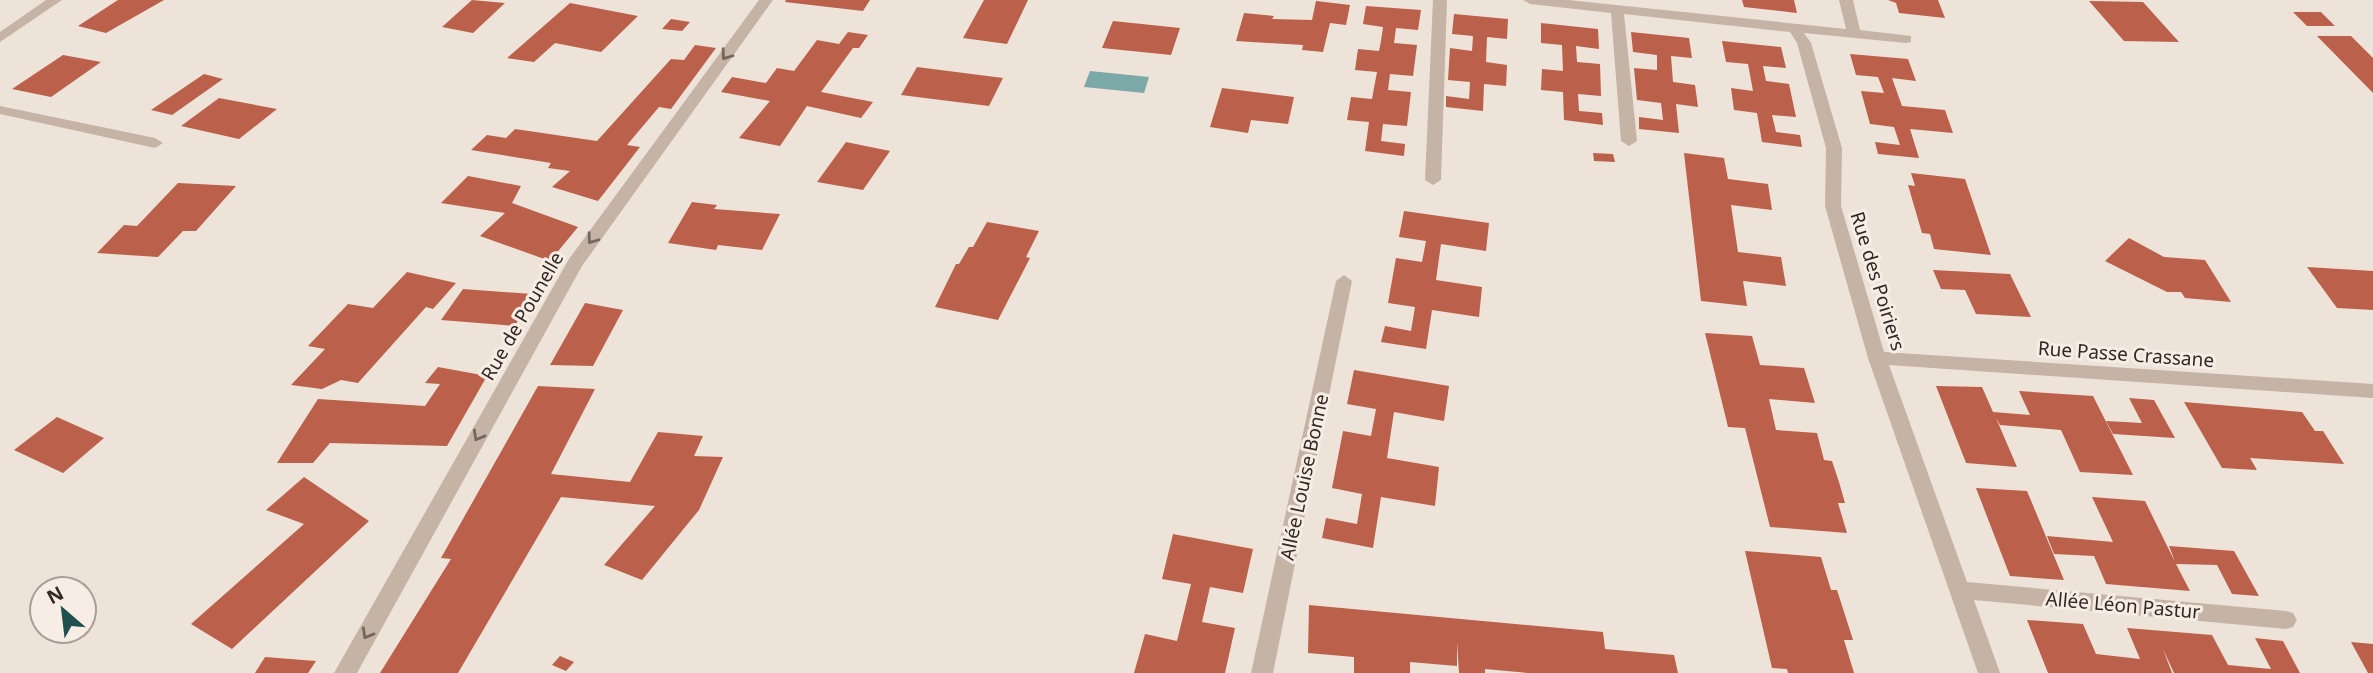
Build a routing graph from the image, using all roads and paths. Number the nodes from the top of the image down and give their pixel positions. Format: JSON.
{"nodes":[{"id":1,"x":55,"y":0,"type":"edge"},
{"id":2,"x":766,"y":0,"type":"edge"},
{"id":3,"x":1440,"y":0,"type":"edge"},
{"id":4,"x":1530,"y":0,"type":"edge"},
{"id":5,"x":1846,"y":0,"type":"edge"},
{"id":6,"x":1559,"y":1,"type":"edge"},
{"id":7,"x":1617,"y":9,"type":"junction"},
{"id":8,"x":1794,"y":28,"type":"junction"},
{"id":9,"x":1854,"y":34,"type":"junction"},
{"id":10,"x":0,"y":38,"type":"edge"},
{"id":11,"x":1906,"y":39,"type":"dead end"},
{"id":12,"x":0,"y":110,"type":"edge"},
{"id":13,"x":1629,"y":141,"type":"dead end"},
{"id":14,"x":155,"y":143,"type":"dead end"},
{"id":15,"x":1433,"y":180,"type":"dead end"},
{"id":16,"x":1344,"y":281,"type":"dead end"},
{"id":17,"x":1877,"y":358,"type":"junction"},
{"id":18,"x":2373,"y":391,"type":"edge"},
{"id":19,"x":1960,"y":590,"type":"junction"},
{"id":20,"x":2286,"y":620,"type":"dead end"},
{"id":21,"x":345,"y":673,"type":"edge"},
{"id":22,"x":1262,"y":673,"type":"edge"},
{"id":23,"x":1989,"y":673,"type":"edge"}],
"edges":[{"from":1,"to":10,"type":"street"},
{"from":2,"to":21,"type":"street","name":"Rue de Pounelle","one_way":true},
{"from":3,"to":15,"type":"street"},
{"from":4,"to":6,"type":"street"},
{"from":5,"to":9,"type":"street"},
{"from":6,"to":7,"type":"street"},
{"from":7,"to":8,"type":"street"},
{"from":7,"to":13,"type":"street"},
{"from":8,"to":9,"type":"street"},
{"from":8,"to":17,"type":"street","name":"Rue des Poiriers"},
{"from":9,"to":11,"type":"street"},
{"from":12,"to":14,"type":"street"},
{"from":16,"to":22,"type":"street","name":"Allée Louise Bonne"},
{"from":17,"to":18,"type":"street","name":"Rue Passe Crassane"},
{"from":17,"to":19,"type":"street","name":"Rue des Poiriers"},
{"from":19,"to":20,"type":"street","name":"Allée Léon Pastur"},
{"from":19,"to":23,"type":"street","name":"Rue des Poiriers"}]}
